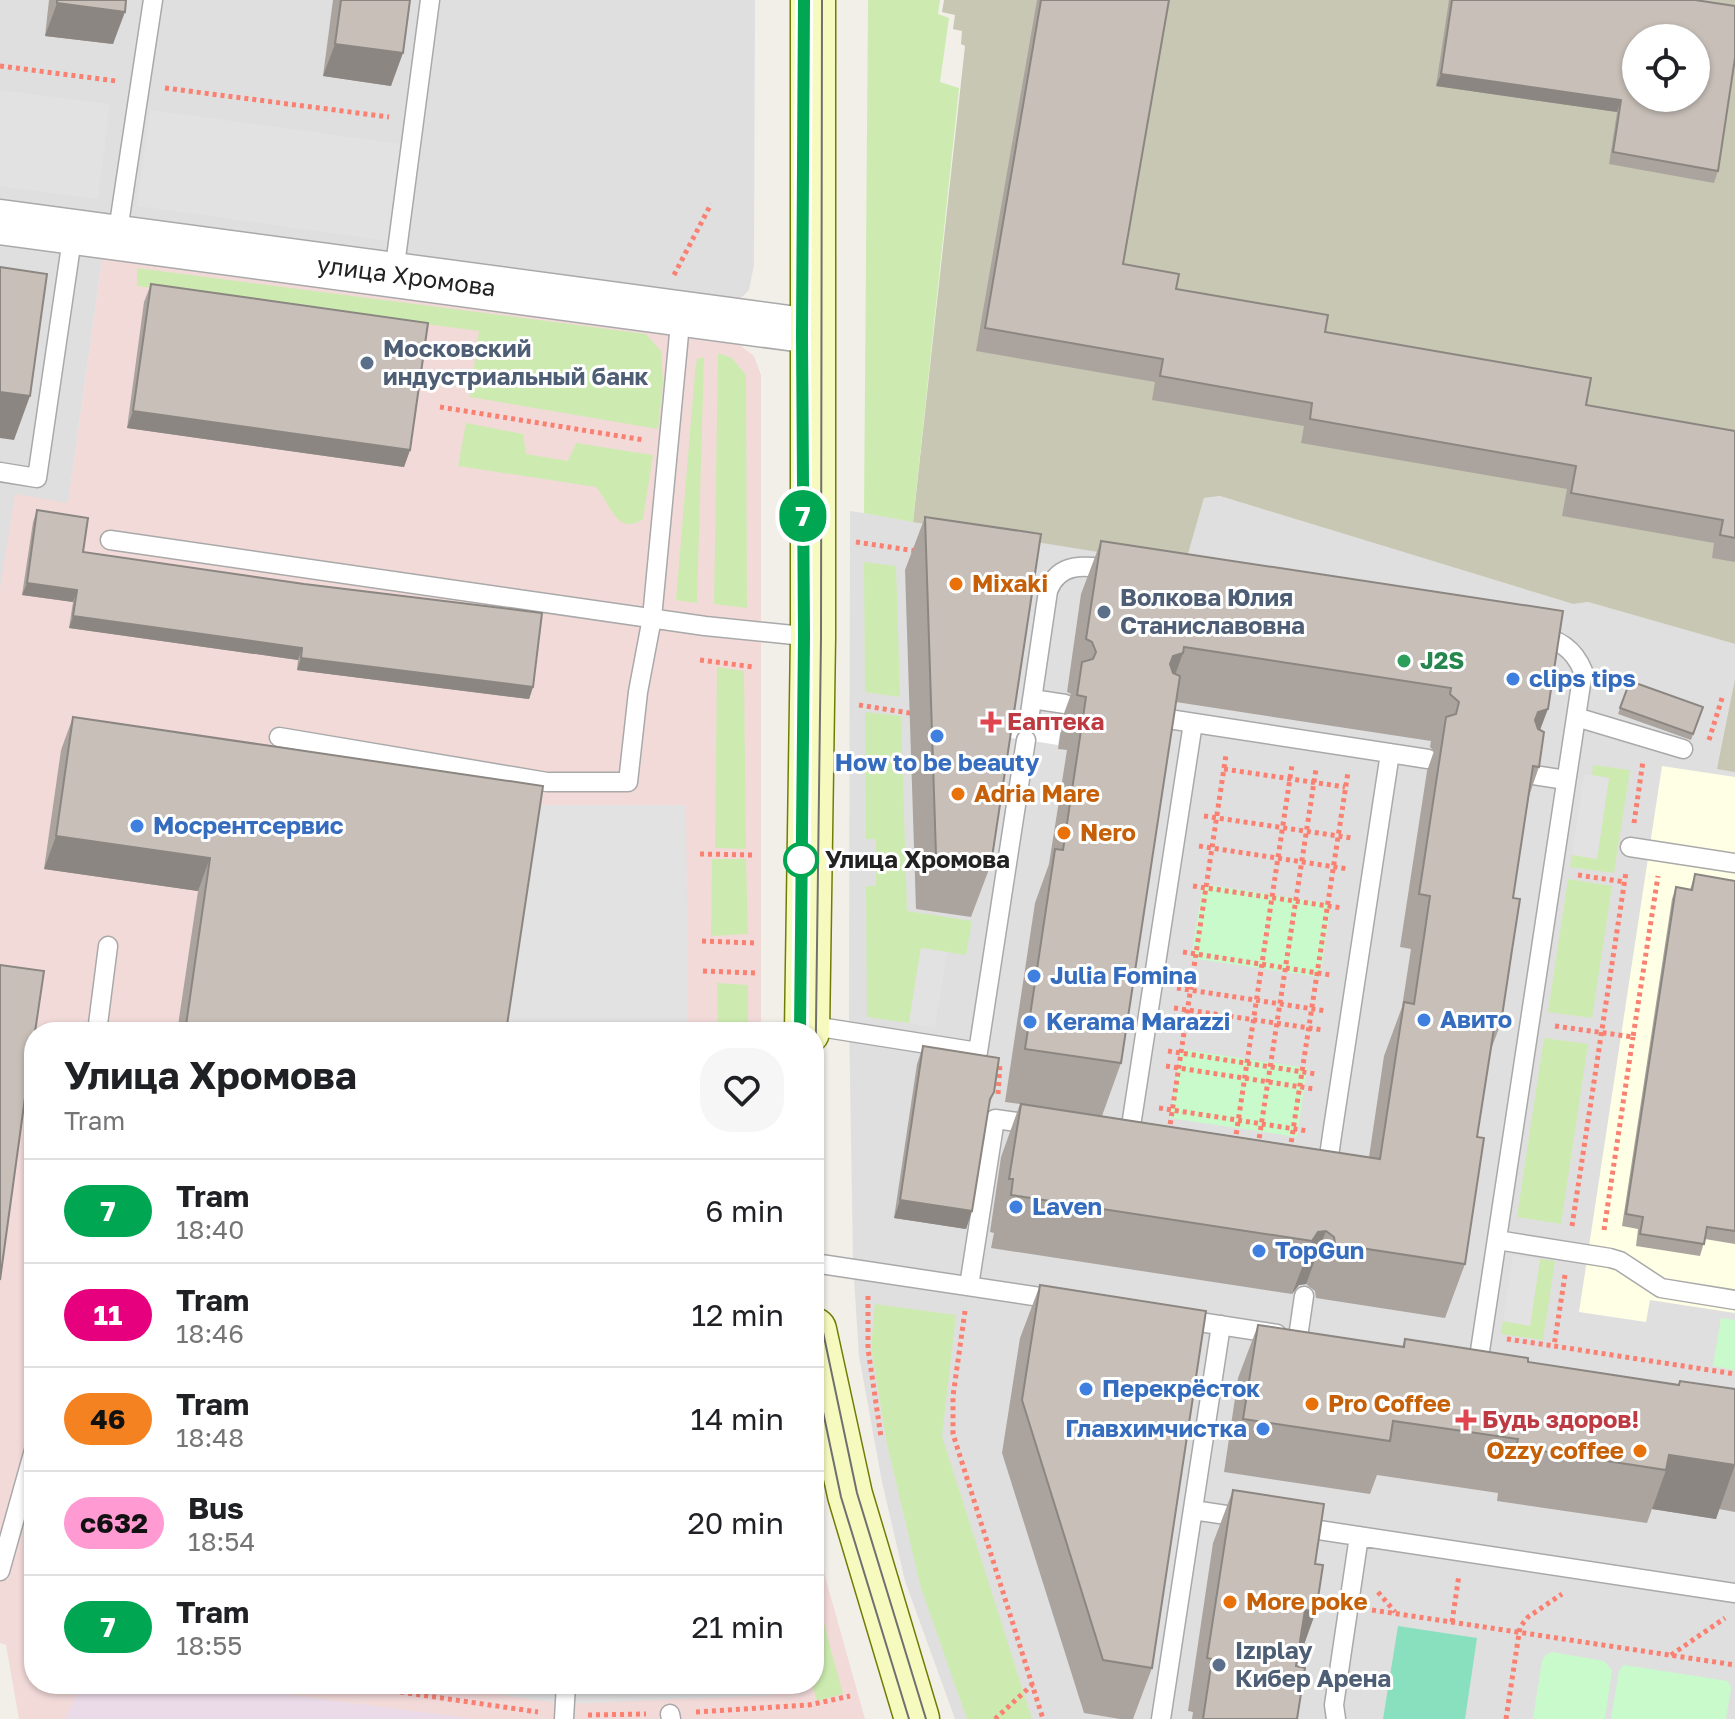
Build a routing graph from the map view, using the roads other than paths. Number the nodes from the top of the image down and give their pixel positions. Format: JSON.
{"nodes":[{"id":1,"x":153,"y":0,"type":"edge"},
{"id":2,"x":430,"y":0,"type":"edge"},
{"id":3,"x":813,"y":0,"type":"edge"},
{"id":4,"x":0,"y":222,"type":"edge"},
{"id":5,"x":73,"y":232,"type":"junction"},
{"id":6,"x":117,"y":237,"type":"junction"},
{"id":7,"x":394,"y":273,"type":"junction"},
{"id":8,"x":676,"y":298,"type":"junction"},
{"id":9,"x":811,"y":331,"type":"junction"},
{"id":10,"x":0,"y":472,"type":"edge"},
{"id":11,"x":110,"y":540,"type":"dead end"},
{"id":12,"x":1138,"y":574,"type":"edge"},
{"id":13,"x":652,"y":618,"type":"junction"},
{"id":14,"x":1515,"y":632,"type":"edge"},
{"id":15,"x":813,"y":637,"type":"junction"},
{"id":16,"x":1032,"y":699,"type":"junction"},
{"id":17,"x":1065,"y":704,"type":"dead end"},
{"id":18,"x":1576,"y":717,"type":"junction"},
{"id":19,"x":1162,"y":718,"type":"edge"},
{"id":20,"x":1029,"y":720,"type":"dead end"},
{"id":21,"x":1193,"y":723,"type":"junction"},
{"id":22,"x":279,"y":737,"type":"dead end"},
{"id":23,"x":1026,"y":740,"type":"dead end"},
{"id":24,"x":1683,"y":749,"type":"dead end"},
{"id":25,"x":1390,"y":753,"type":"junction"},
{"id":26,"x":1428,"y":759,"type":"edge"},
{"id":27,"x":1527,"y":774,"type":"edge"},
{"id":28,"x":1566,"y":780,"type":"junction"},
{"id":29,"x":1630,"y":847,"type":"road end"},
{"id":30,"x":1735,"y":863,"type":"edge"},
{"id":31,"x":108,"y":946,"type":"dead end"},
{"id":32,"x":98,"y":1022,"type":"edge"},
{"id":33,"x":807,"y":1022,"type":"edge"},
{"id":34,"x":824,"y":1031,"type":"edge"},
{"id":35,"x":1057,"y":1128,"type":"edge"},
{"id":36,"x":1167,"y":1145,"type":"edge"},
{"id":37,"x":1256,"y":1159,"type":"edge"},
{"id":38,"x":1497,"y":1240,"type":"junction"},
{"id":39,"x":824,"y":1265,"type":"edge"},
{"id":40,"x":969,"y":1286,"type":"junction"},
{"id":41,"x":1304,"y":1296,"type":"edge"},
{"id":42,"x":1735,"y":1300,"type":"edge"},
{"id":43,"x":1079,"y":1303,"type":"edge"},
{"id":44,"x":1158,"y":1315,"type":"edge"},
{"id":45,"x":1221,"y":1325,"type":"junction"},
{"id":46,"x":1448,"y":1360,"type":"edge"},
{"id":47,"x":824,"y":1376,"type":"edge"},
{"id":48,"x":24,"y":1486,"type":"edge"},
{"id":49,"x":1193,"y":1510,"type":"junction"},
{"id":50,"x":1359,"y":1536,"type":"junction"},
{"id":51,"x":0,"y":1571,"type":"edge"},
{"id":52,"x":1735,"y":1593,"type":"edge"},
{"id":53,"x":565,"y":1694,"type":"edge"},
{"id":54,"x":564,"y":1717,"type":"edge"},
{"id":55,"x":917,"y":1719,"type":"edge"},
{"id":56,"x":1161,"y":1719,"type":"edge"},
{"id":57,"x":1336,"y":1719,"type":"edge"}],
"edges":[{"from":1,"to":6,"type":"lane"},
{"from":2,"to":7,"type":"lane"},
{"from":3,"to":9,"type":"main road"},
{"from":4,"to":5,"type":"street","name":"улица Хромова"},
{"from":5,"to":6,"type":"street","name":"улица Хромова"},
{"from":5,"to":10,"type":"lane"},
{"from":6,"to":7,"type":"street","name":"улица Хромова"},
{"from":7,"to":8,"type":"street","name":"улица Хромова"},
{"from":8,"to":9,"type":"street","name":"улица Хромова"},
{"from":8,"to":13,"type":"lane"},
{"from":9,"to":15,"type":"main road"},
{"from":11,"to":13,"type":"lane"},
{"from":12,"to":16,"type":"lane"},
{"from":13,"to":15,"type":"lane"},
{"from":13,"to":22,"type":"lane"},
{"from":14,"to":18,"type":"lane"},
{"from":15,"to":33,"type":"main road"},
{"from":16,"to":17,"type":"lane"},
{"from":16,"to":20,"type":"lane"},
{"from":18,"to":24,"type":"lane"},
{"from":18,"to":28,"type":"lane"},
{"from":19,"to":21,"type":"lane"},
{"from":21,"to":25,"type":"lane"},
{"from":21,"to":36,"type":"lane"},
{"from":23,"to":34,"type":"lane"},
{"from":25,"to":26,"type":"lane"},
{"from":25,"to":37,"type":"lane"},
{"from":27,"to":28,"type":"lane"},
{"from":28,"to":38,"type":"lane"},
{"from":29,"to":30,"type":"lane"},
{"from":31,"to":32,"type":"lane"},
{"from":35,"to":40,"type":"lane"},
{"from":38,"to":42,"type":"lane"},
{"from":38,"to":46,"type":"lane"},
{"from":39,"to":40,"type":"lane"},
{"from":40,"to":43,"type":"lane"},
{"from":41,"to":45,"type":"lane"},
{"from":44,"to":45,"type":"lane"},
{"from":45,"to":49,"type":"lane"},
{"from":47,"to":55,"type":"main road"},
{"from":48,"to":51,"type":"lane"},
{"from":49,"to":50,"type":"lane"},
{"from":49,"to":56,"type":"lane"},
{"from":50,"to":52,"type":"lane"},
{"from":50,"to":57,"type":"lane"},
{"from":53,"to":54,"type":"lane"}]}
